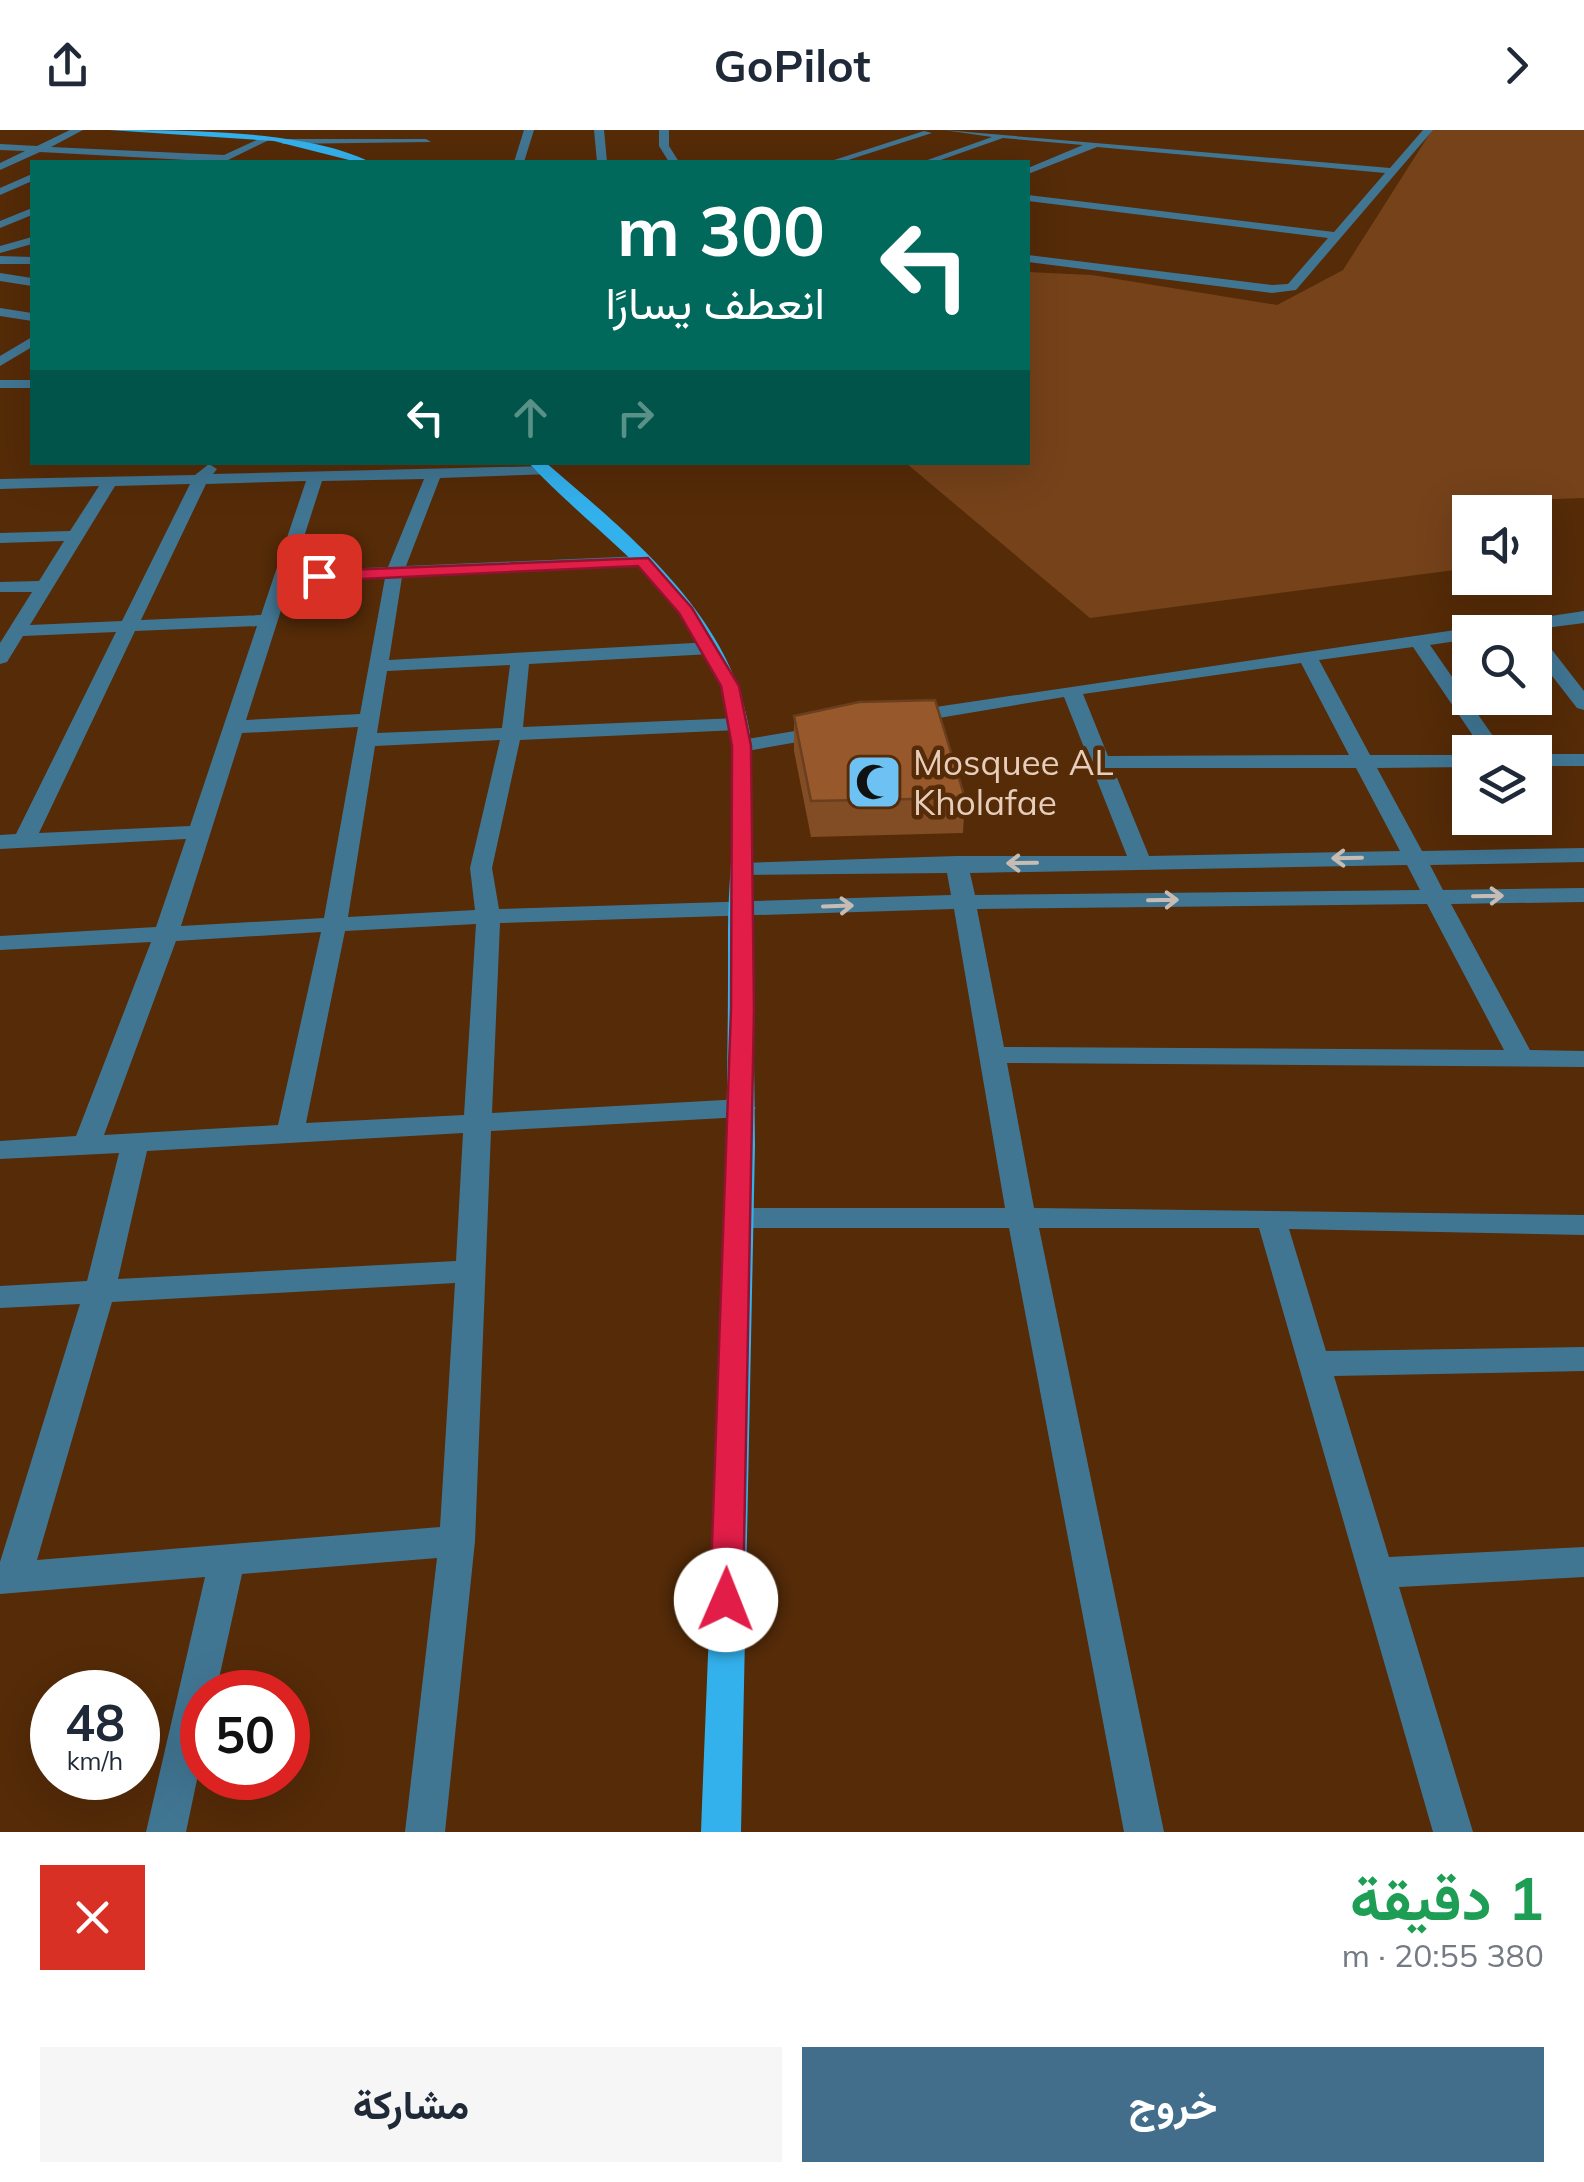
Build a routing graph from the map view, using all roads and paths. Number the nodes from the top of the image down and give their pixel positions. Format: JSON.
{"nodes":[{"id":1,"x":78,"y":130,"type":"edge"},
{"id":2,"x":114,"y":130,"type":"edge"},
{"id":3,"x":435,"y":130,"type":"edge"},
{"id":4,"x":529,"y":130,"type":"edge"},
{"id":5,"x":599,"y":130,"type":"edge"},
{"id":6,"x":664,"y":130,"type":"edge"},
{"id":7,"x":906,"y":130,"type":"edge"},
{"id":8,"x":940,"y":130,"type":"edge"},
{"id":9,"x":949,"y":130,"type":"edge"},
{"id":10,"x":1118,"y":130,"type":"edge"},
{"id":11,"x":1428,"y":130,"type":"edge"},
{"id":12,"x":155,"y":131,"type":"edge"},
{"id":13,"x":927,"y":133,"type":"junction"},
{"id":14,"x":1008,"y":134,"type":"junction"},
{"id":15,"x":264,"y":140,"type":"junction"},
{"id":16,"x":285,"y":142,"type":"junction"},
{"id":17,"x":1102,"y":142,"type":"junction"},
{"id":18,"x":0,"y":147,"type":"edge"},
{"id":19,"x":42,"y":148,"type":"junction"},
{"id":20,"x":328,"y":149,"type":"junction"},
{"id":21,"x":311,"y":156,"type":"dead end"},
{"id":22,"x":209,"y":160,"type":"edge"},
{"id":23,"x":225,"y":160,"type":"edge"},
{"id":24,"x":360,"y":160,"type":"edge"},
{"id":25,"x":520,"y":160,"type":"edge"},
{"id":26,"x":602,"y":160,"type":"edge"},
{"id":27,"x":673,"y":160,"type":"edge"},
{"id":28,"x":839,"y":160,"type":"edge"},
{"id":29,"x":933,"y":160,"type":"edge"},
{"id":30,"x":0,"y":168,"type":"edge"},
{"id":31,"x":1030,"y":169,"type":"edge"},
{"id":32,"x":1392,"y":170,"type":"junction"},
{"id":33,"x":30,"y":174,"type":"edge"},
{"id":34,"x":30,"y":175,"type":"edge"},
{"id":35,"x":0,"y":192,"type":"edge"},
{"id":36,"x":1030,"y":198,"type":"edge"},
{"id":37,"x":30,"y":212,"type":"edge"},
{"id":38,"x":16,"y":220,"type":"junction"},
{"id":39,"x":0,"y":222,"type":"edge"},
{"id":40,"x":30,"y":222,"type":"edge"},
{"id":41,"x":1340,"y":236,"type":"junction"},
{"id":42,"x":30,"y":241,"type":"edge"},
{"id":43,"x":1,"y":258,"type":"edge"},
{"id":44,"x":1030,"y":258,"type":"edge"},
{"id":45,"x":30,"y":261,"type":"edge"},
{"id":46,"x":0,"y":277,"type":"edge"},
{"id":47,"x":30,"y":282,"type":"edge"},
{"id":48,"x":0,"y":312,"type":"edge"},
{"id":49,"x":30,"y":317,"type":"edge"},
{"id":50,"x":30,"y":342,"type":"edge"},
{"id":51,"x":16,"y":352,"type":"junction"},
{"id":52,"x":30,"y":352,"type":"edge"},
{"id":53,"x":0,"y":362,"type":"edge"},
{"id":54,"x":0,"y":384,"type":"edge"},
{"id":55,"x":30,"y":384,"type":"edge"},
{"id":56,"x":97,"y":465,"type":"edge"},
{"id":57,"x":213,"y":465,"type":"edge"},
{"id":58,"x":540,"y":467,"type":"edge"},
{"id":59,"x":435,"y":472,"type":"junction"},
{"id":60,"x":316,"y":474,"type":"junction"},
{"id":61,"x":201,"y":477,"type":"junction"},
{"id":62,"x":110,"y":480,"type":"junction"},
{"id":63,"x":78,"y":482,"type":"junction"},
{"id":64,"x":0,"y":484,"type":"edge"},
{"id":65,"x":77,"y":536,"type":"junction"},
{"id":66,"x":0,"y":538,"type":"edge"},
{"id":67,"x":642,"y":562,"type":"junction"},
{"id":68,"x":394,"y":575,"type":"junction"},
{"id":69,"x":281,"y":576,"type":"junction"},
{"id":70,"x":44,"y":586,"type":"junction"},
{"id":71,"x":0,"y":588,"type":"edge"},
{"id":72,"x":1584,"y":617,"type":"edge"},
{"id":73,"x":268,"y":620,"type":"junction"},
{"id":74,"x":1552,"y":623,"type":"edge"},
{"id":75,"x":130,"y":626,"type":"junction"},
{"id":76,"x":16,"y":630,"type":"junction"},
{"id":77,"x":1452,"y":635,"type":"edge"},
{"id":78,"x":1417,"y":639,"type":"junction"},
{"id":79,"x":712,"y":648,"type":"junction"},
{"id":80,"x":1307,"y":656,"type":"junction"},
{"id":81,"x":0,"y":658,"type":"edge"},
{"id":82,"x":520,"y":660,"type":"junction"},
{"id":83,"x":1552,"y":663,"type":"edge"},
{"id":84,"x":380,"y":666,"type":"junction"},
{"id":85,"x":1072,"y":690,"type":"junction"},
{"id":86,"x":1584,"y":704,"type":"edge"},
{"id":87,"x":896,"y":720,"type":"edge"},
{"id":88,"x":233,"y":728,"type":"junction"},
{"id":89,"x":370,"y":730,"type":"junction"},
{"id":90,"x":838,"y":730,"type":"edge"},
{"id":91,"x":512,"y":731,"type":"junction"},
{"id":92,"x":740,"y":735,"type":"junction"},
{"id":93,"x":1482,"y":735,"type":"edge"},
{"id":94,"x":1552,"y":760,"type":"edge"},
{"id":95,"x":1584,"y":760,"type":"edge"},
{"id":96,"x":1452,"y":761,"type":"edge"},
{"id":97,"x":1102,"y":762,"type":"junction"},
{"id":98,"x":1364,"y":762,"type":"junction"},
{"id":99,"x":200,"y":832,"type":"junction"},
{"id":100,"x":12,"y":841,"type":"edge"},
{"id":101,"x":1584,"y":855,"type":"edge"},
{"id":102,"x":1414,"y":857,"type":"junction"},
{"id":103,"x":1140,"y":861,"type":"junction"},
{"id":104,"x":957,"y":863,"type":"junction"},
{"id":105,"x":742,"y":870,"type":"junction"},
{"id":106,"x":1584,"y":895,"type":"edge"},
{"id":107,"x":1437,"y":897,"type":"junction"},
{"id":108,"x":966,"y":902,"type":"junction"},
{"id":109,"x":740,"y":910,"type":"junction"},
{"id":110,"x":488,"y":916,"type":"junction"},
{"id":111,"x":334,"y":928,"type":"junction"},
{"id":112,"x":166,"y":934,"type":"junction"},
{"id":113,"x":0,"y":942,"type":"edge"},
{"id":114,"x":993,"y":1056,"type":"junction"},
{"id":115,"x":1584,"y":1059,"type":"edge"},
{"id":116,"x":1522,"y":1060,"type":"junction"},
{"id":117,"x":742,"y":1108,"type":"junction"},
{"id":118,"x":479,"y":1120,"type":"junction"},
{"id":119,"x":290,"y":1133,"type":"junction"},
{"id":120,"x":135,"y":1143,"type":"junction"},
{"id":121,"x":86,"y":1146,"type":"junction"},
{"id":122,"x":0,"y":1150,"type":"edge"},
{"id":123,"x":740,"y":1218,"type":"junction"},
{"id":124,"x":1271,"y":1218,"type":"junction"},
{"id":125,"x":1022,"y":1219,"type":"junction"},
{"id":126,"x":1584,"y":1225,"type":"edge"},
{"id":127,"x":473,"y":1271,"type":"junction"},
{"id":128,"x":100,"y":1290,"type":"junction"},
{"id":129,"x":0,"y":1297,"type":"edge"},
{"id":130,"x":1584,"y":1359,"type":"edge"},
{"id":131,"x":1312,"y":1364,"type":"junction"},
{"id":132,"x":456,"y":1541,"type":"junction"},
{"id":133,"x":227,"y":1558,"type":"junction"},
{"id":134,"x":1584,"y":1562,"type":"edge"},
{"id":135,"x":1380,"y":1573,"type":"junction"},
{"id":136,"x":7,"y":1578,"type":"edge"},
{"id":137,"x":166,"y":1832,"type":"edge"},
{"id":138,"x":425,"y":1832,"type":"edge"},
{"id":139,"x":721,"y":1832,"type":"edge"},
{"id":140,"x":1144,"y":1832,"type":"edge"},
{"id":141,"x":1453,"y":1832,"type":"edge"}],
"edges":[{"from":1,"to":19,"type":"street"},
{"from":2,"to":12,"type":"main road"},
{"from":3,"to":16,"type":"street"},
{"from":4,"to":25,"type":"street"},
{"from":5,"to":26,"type":"street"},
{"from":6,"to":27,"type":"street"},
{"from":7,"to":13,"type":"street"},
{"from":8,"to":13,"type":"street"},
{"from":9,"to":14,"type":"street"},
{"from":10,"to":17,"type":"street"},
{"from":11,"to":32,"type":"street"},
{"from":12,"to":15,"type":"main road"},
{"from":13,"to":28,"type":"street"},
{"from":14,"to":17,"type":"street"},
{"from":14,"to":29,"type":"street"},
{"from":15,"to":16,"type":"main road"},
{"from":15,"to":23,"type":"street"},
{"from":16,"to":20,"type":"main road"},
{"from":17,"to":31,"type":"street"},
{"from":17,"to":32,"type":"street"},
{"from":18,"to":19,"type":"street"},
{"from":19,"to":22,"type":"street"},
{"from":19,"to":30,"type":"street"},
{"from":20,"to":21,"type":"street"},
{"from":20,"to":24,"type":"main road"},
{"from":30,"to":33,"type":"street"},
{"from":32,"to":41,"type":"street"},
{"from":34,"to":35,"type":"street"},
{"from":36,"to":41,"type":"street"},
{"from":37,"to":38,"type":"street"},
{"from":38,"to":39,"type":"street"},
{"from":38,"to":40,"type":"street"},
{"from":41,"to":44,"type":"street"},
{"from":42,"to":43,"type":"street"},
{"from":43,"to":45,"type":"street"},
{"from":46,"to":47,"type":"street"},
{"from":48,"to":49,"type":"street"},
{"from":50,"to":51,"type":"street"},
{"from":51,"to":52,"type":"street"},
{"from":51,"to":53,"type":"street"},
{"from":54,"to":55,"type":"street"},
{"from":56,"to":63,"type":"street"},
{"from":57,"to":61,"type":"street"},
{"from":58,"to":59,"type":"street"},
{"from":58,"to":67,"type":"main road"},
{"from":59,"to":60,"type":"street"},
{"from":59,"to":68,"type":"street"},
{"from":60,"to":61,"type":"street"},
{"from":60,"to":69,"type":"street"},
{"from":61,"to":62,"type":"street"},
{"from":61,"to":75,"type":"street"},
{"from":62,"to":63,"type":"street"},
{"from":62,"to":65,"type":"street"},
{"from":63,"to":64,"type":"street"},
{"from":65,"to":66,"type":"street"},
{"from":65,"to":70,"type":"street"},
{"from":67,"to":68,"type":"street"},
{"from":67,"to":79,"type":"main road"},
{"from":68,"to":69,"type":"street"},
{"from":68,"to":84,"type":"street"},
{"from":69,"to":73,"type":"street"},
{"from":70,"to":71,"type":"street"},
{"from":70,"to":76,"type":"street"},
{"from":72,"to":74,"type":"street"},
{"from":73,"to":75,"type":"street"},
{"from":73,"to":88,"type":"street"},
{"from":75,"to":76,"type":"street"},
{"from":75,"to":100,"type":"street"},
{"from":76,"to":81,"type":"street"},
{"from":77,"to":78,"type":"street"},
{"from":78,"to":80,"type":"street"},
{"from":78,"to":93,"type":"street"},
{"from":79,"to":82,"type":"street"},
{"from":79,"to":92,"type":"main road"},
{"from":80,"to":85,"type":"street"},
{"from":80,"to":98,"type":"street"},
{"from":82,"to":84,"type":"street"},
{"from":82,"to":91,"type":"street"},
{"from":83,"to":86,"type":"street"},
{"from":84,"to":89,"type":"street"},
{"from":85,"to":87,"type":"street"},
{"from":85,"to":97,"type":"street"},
{"from":88,"to":89,"type":"street"},
{"from":88,"to":99,"type":"street"},
{"from":89,"to":91,"type":"street"},
{"from":89,"to":111,"type":"street"},
{"from":90,"to":92,"type":"street"},
{"from":91,"to":92,"type":"street"},
{"from":91,"to":110,"type":"street"},
{"from":92,"to":105,"type":"main road"},
{"from":94,"to":95,"type":"street"},
{"from":96,"to":98,"type":"street"},
{"from":97,"to":98,"type":"street"},
{"from":97,"to":103,"type":"street"},
{"from":98,"to":102,"type":"street"},
{"from":99,"to":100,"type":"street"},
{"from":99,"to":112,"type":"street"},
{"from":101,"to":102,"type":"street"},
{"from":102,"to":103,"type":"street","one_way":true},
{"from":102,"to":107,"type":"street"},
{"from":103,"to":104,"type":"street","one_way":true},
{"from":104,"to":105,"type":"street"},
{"from":104,"to":108,"type":"street"},
{"from":105,"to":109,"type":"main road"},
{"from":107,"to":106,"type":"street","one_way":true},
{"from":108,"to":107,"type":"street","one_way":true},
{"from":107,"to":116,"type":"street"},
{"from":109,"to":108,"type":"street","one_way":true},
{"from":108,"to":114,"type":"street"},
{"from":109,"to":110,"type":"street"},
{"from":109,"to":117,"type":"main road"},
{"from":110,"to":111,"type":"street"},
{"from":110,"to":118,"type":"street"},
{"from":111,"to":112,"type":"street"},
{"from":111,"to":119,"type":"street"},
{"from":112,"to":113,"type":"street"},
{"from":112,"to":121,"type":"street"},
{"from":114,"to":116,"type":"street"},
{"from":114,"to":125,"type":"street"},
{"from":115,"to":116,"type":"street"},
{"from":117,"to":118,"type":"street"},
{"from":117,"to":123,"type":"main road"},
{"from":118,"to":119,"type":"street"},
{"from":118,"to":127,"type":"street"},
{"from":119,"to":120,"type":"street"},
{"from":120,"to":121,"type":"street"},
{"from":120,"to":128,"type":"street"},
{"from":121,"to":122,"type":"street"},
{"from":123,"to":125,"type":"street"},
{"from":123,"to":139,"type":"main road"},
{"from":124,"to":125,"type":"street"},
{"from":124,"to":126,"type":"street"},
{"from":124,"to":131,"type":"street"},
{"from":125,"to":140,"type":"street"},
{"from":127,"to":128,"type":"street"},
{"from":127,"to":132,"type":"street"},
{"from":128,"to":129,"type":"street"},
{"from":128,"to":136,"type":"street"},
{"from":130,"to":131,"type":"street"},
{"from":131,"to":135,"type":"street"},
{"from":132,"to":133,"type":"street"},
{"from":132,"to":138,"type":"street"},
{"from":133,"to":136,"type":"street"},
{"from":133,"to":137,"type":"street"},
{"from":134,"to":135,"type":"street"},
{"from":135,"to":141,"type":"street"}]}
